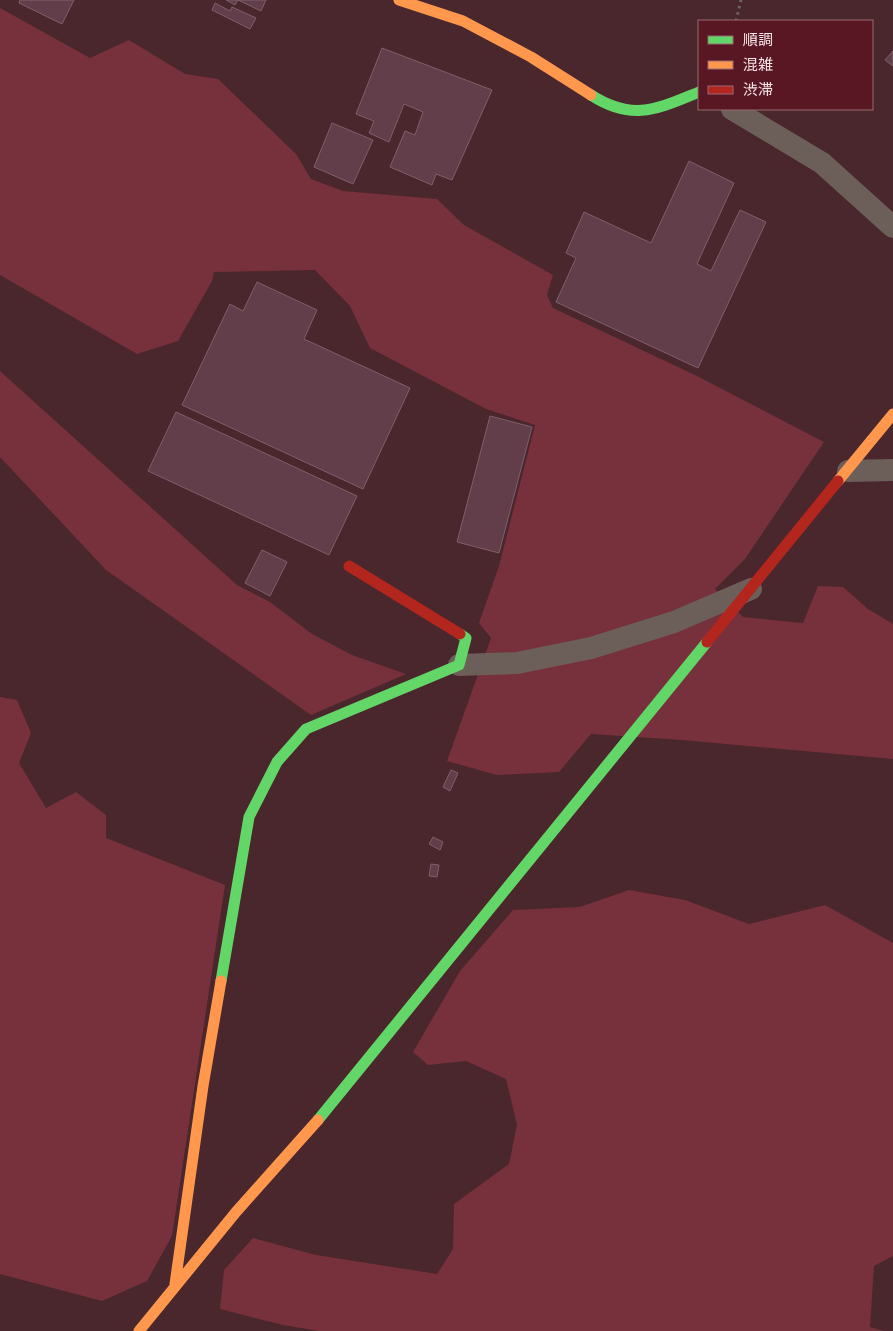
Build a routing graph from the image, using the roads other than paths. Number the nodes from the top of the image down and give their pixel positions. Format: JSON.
{"nodes":[{"id":1,"x":399,"y":0,"type":"edge"},
{"id":2,"x":698,"y":92,"type":"edge"},
{"id":3,"x":734,"y":110,"type":"edge"},
{"id":4,"x":893,"y":226,"type":"edge"},
{"id":5,"x":893,"y":414,"type":"edge"},
{"id":6,"x":893,"y":470,"type":"edge"},
{"id":7,"x":848,"y":471,"type":"junction"},
{"id":8,"x":349,"y":566,"type":"dead end"},
{"id":9,"x":751,"y":589,"type":"junction"},
{"id":10,"x":459,"y":665,"type":"junction"},
{"id":11,"x":175,"y":1284,"type":"junction"},
{"id":12,"x":139,"y":1331,"type":"edge"}],
"edges":[{"from":1,"to":2,"type":"street"},
{"from":3,"to":4,"type":"street"},
{"from":5,"to":7,"type":"street"},
{"from":6,"to":7,"type":"street"},
{"from":7,"to":9,"type":"street"},
{"from":8,"to":10,"type":"street"},
{"from":9,"to":10,"type":"street"},
{"from":9,"to":11,"type":"street"},
{"from":10,"to":11,"type":"street"},
{"from":11,"to":12,"type":"street"}]}
